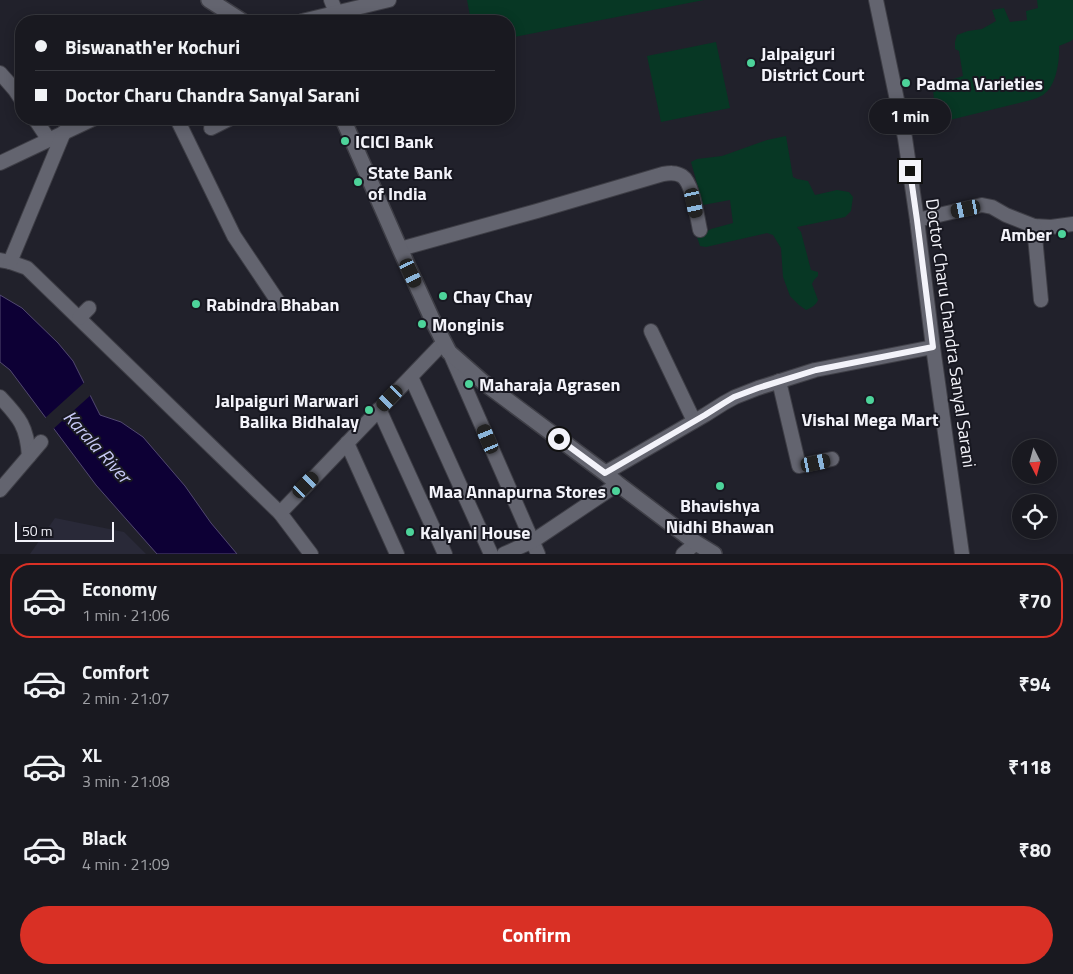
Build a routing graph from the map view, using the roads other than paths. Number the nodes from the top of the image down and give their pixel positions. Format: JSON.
{"nodes":[{"id":1,"x":209,"y":0,"type":"edge"},
{"id":2,"x":389,"y":0,"type":"edge"},
{"id":3,"x":876,"y":0,"type":"edge"},
{"id":4,"x":333,"y":6,"type":"edge"},
{"id":5,"x":233,"y":15,"type":"edge"},
{"id":6,"x":314,"y":15,"type":"edge"},
{"id":7,"x":0,"y":73,"type":"edge"},
{"id":8,"x":15,"y":90,"type":"edge"},
{"id":9,"x":39,"y":125,"type":"edge"},
{"id":10,"x":80,"y":125,"type":"edge"},
{"id":11,"x":180,"y":125,"type":"edge"},
{"id":12,"x":217,"y":125,"type":"edge"},
{"id":13,"x":346,"y":125,"type":"edge"},
{"id":14,"x":211,"y":128,"type":"dead end"},
{"id":15,"x":64,"y":132,"type":"junction"},
{"id":16,"x":49,"y":140,"type":"junction"},
{"id":17,"x":0,"y":163,"type":"edge"},
{"id":18,"x":917,"y":220,"type":"junction"},
{"id":19,"x":1073,"y":224,"type":"edge"},
{"id":20,"x":1034,"y":226,"type":"junction"},
{"id":21,"x":700,"y":230,"type":"dead end"},
{"id":22,"x":400,"y":249,"type":"junction"},
{"id":23,"x":5,"y":261,"type":"edge"},
{"id":24,"x":1041,"y":300,"type":"dead end"},
{"id":25,"x":279,"y":303,"type":"dead end"},
{"id":26,"x":651,"y":331,"type":"dead end"},
{"id":27,"x":447,"y":347,"type":"junction"},
{"id":28,"x":933,"y":347,"type":"junction"},
{"id":29,"x":411,"y":376,"type":"junction"},
{"id":30,"x":779,"y":381,"type":"junction"},
{"id":31,"x":0,"y":397,"type":"edge"},
{"id":32,"x":379,"y":409,"type":"junction"},
{"id":33,"x":694,"y":421,"type":"junction"},
{"id":34,"x":41,"y":442,"type":"dead end"},
{"id":35,"x":347,"y":443,"type":"junction"},
{"id":36,"x":29,"y":456,"type":"junction"},
{"id":37,"x":832,"y":459,"type":"dead end"},
{"id":38,"x":605,"y":473,"type":"junction"},
{"id":39,"x":618,"y":484,"type":"junction"},
{"id":40,"x":0,"y":490,"type":"edge"},
{"id":41,"x":280,"y":513,"type":"junction"},
{"id":42,"x":696,"y":543,"type":"junction"},
{"id":43,"x":535,"y":548,"type":"edge"},
{"id":44,"x":311,"y":554,"type":"edge"},
{"id":45,"x":397,"y":554,"type":"edge"},
{"id":46,"x":445,"y":554,"type":"edge"},
{"id":47,"x":490,"y":554,"type":"edge"},
{"id":48,"x":504,"y":554,"type":"edge"},
{"id":49,"x":683,"y":554,"type":"edge"},
{"id":50,"x":714,"y":554,"type":"edge"},
{"id":51,"x":962,"y":554,"type":"edge"}],
"edges":[{"from":1,"to":5,"type":"street"},
{"from":2,"to":4,"type":"street"},
{"from":3,"to":18,"type":"street","name":"Doctor Charu Chandra Sanyal Sarani"},
{"from":4,"to":6,"type":"street"},
{"from":7,"to":8,"type":"street"},
{"from":9,"to":16,"type":"street"},
{"from":10,"to":15,"type":"street"},
{"from":11,"to":25,"type":"street"},
{"from":12,"to":14,"type":"street"},
{"from":13,"to":22,"type":"street"},
{"from":15,"to":16,"type":"street"},
{"from":15,"to":23,"type":"street"},
{"from":16,"to":17,"type":"street"},
{"from":18,"to":20,"type":"street"},
{"from":18,"to":28,"type":"street","name":"Doctor Charu Chandra Sanyal Sarani"},
{"from":19,"to":20,"type":"street"},
{"from":20,"to":24,"type":"street"},
{"from":21,"to":22,"type":"street"},
{"from":22,"to":27,"type":"street"},
{"from":23,"to":41,"type":"street"},
{"from":26,"to":33,"type":"street"},
{"from":27,"to":29,"type":"street"},
{"from":27,"to":38,"type":"street"},
{"from":27,"to":43,"type":"street"},
{"from":28,"to":30,"type":"street"},
{"from":28,"to":51,"type":"street","name":"Doctor Charu Chandra Sanyal Sarani"},
{"from":29,"to":32,"type":"street"},
{"from":29,"to":47,"type":"street"},
{"from":30,"to":33,"type":"street"},
{"from":30,"to":37,"type":"street"},
{"from":31,"to":36,"type":"street"},
{"from":32,"to":35,"type":"street"},
{"from":32,"to":46,"type":"street"},
{"from":33,"to":38,"type":"street"},
{"from":34,"to":36,"type":"street"},
{"from":35,"to":41,"type":"street"},
{"from":35,"to":45,"type":"street"},
{"from":36,"to":40,"type":"street"},
{"from":38,"to":39,"type":"street"},
{"from":39,"to":42,"type":"street"},
{"from":39,"to":43,"type":"street"},
{"from":41,"to":44,"type":"street"},
{"from":42,"to":49,"type":"street"},
{"from":42,"to":50,"type":"street"},
{"from":43,"to":48,"type":"street"}]}
